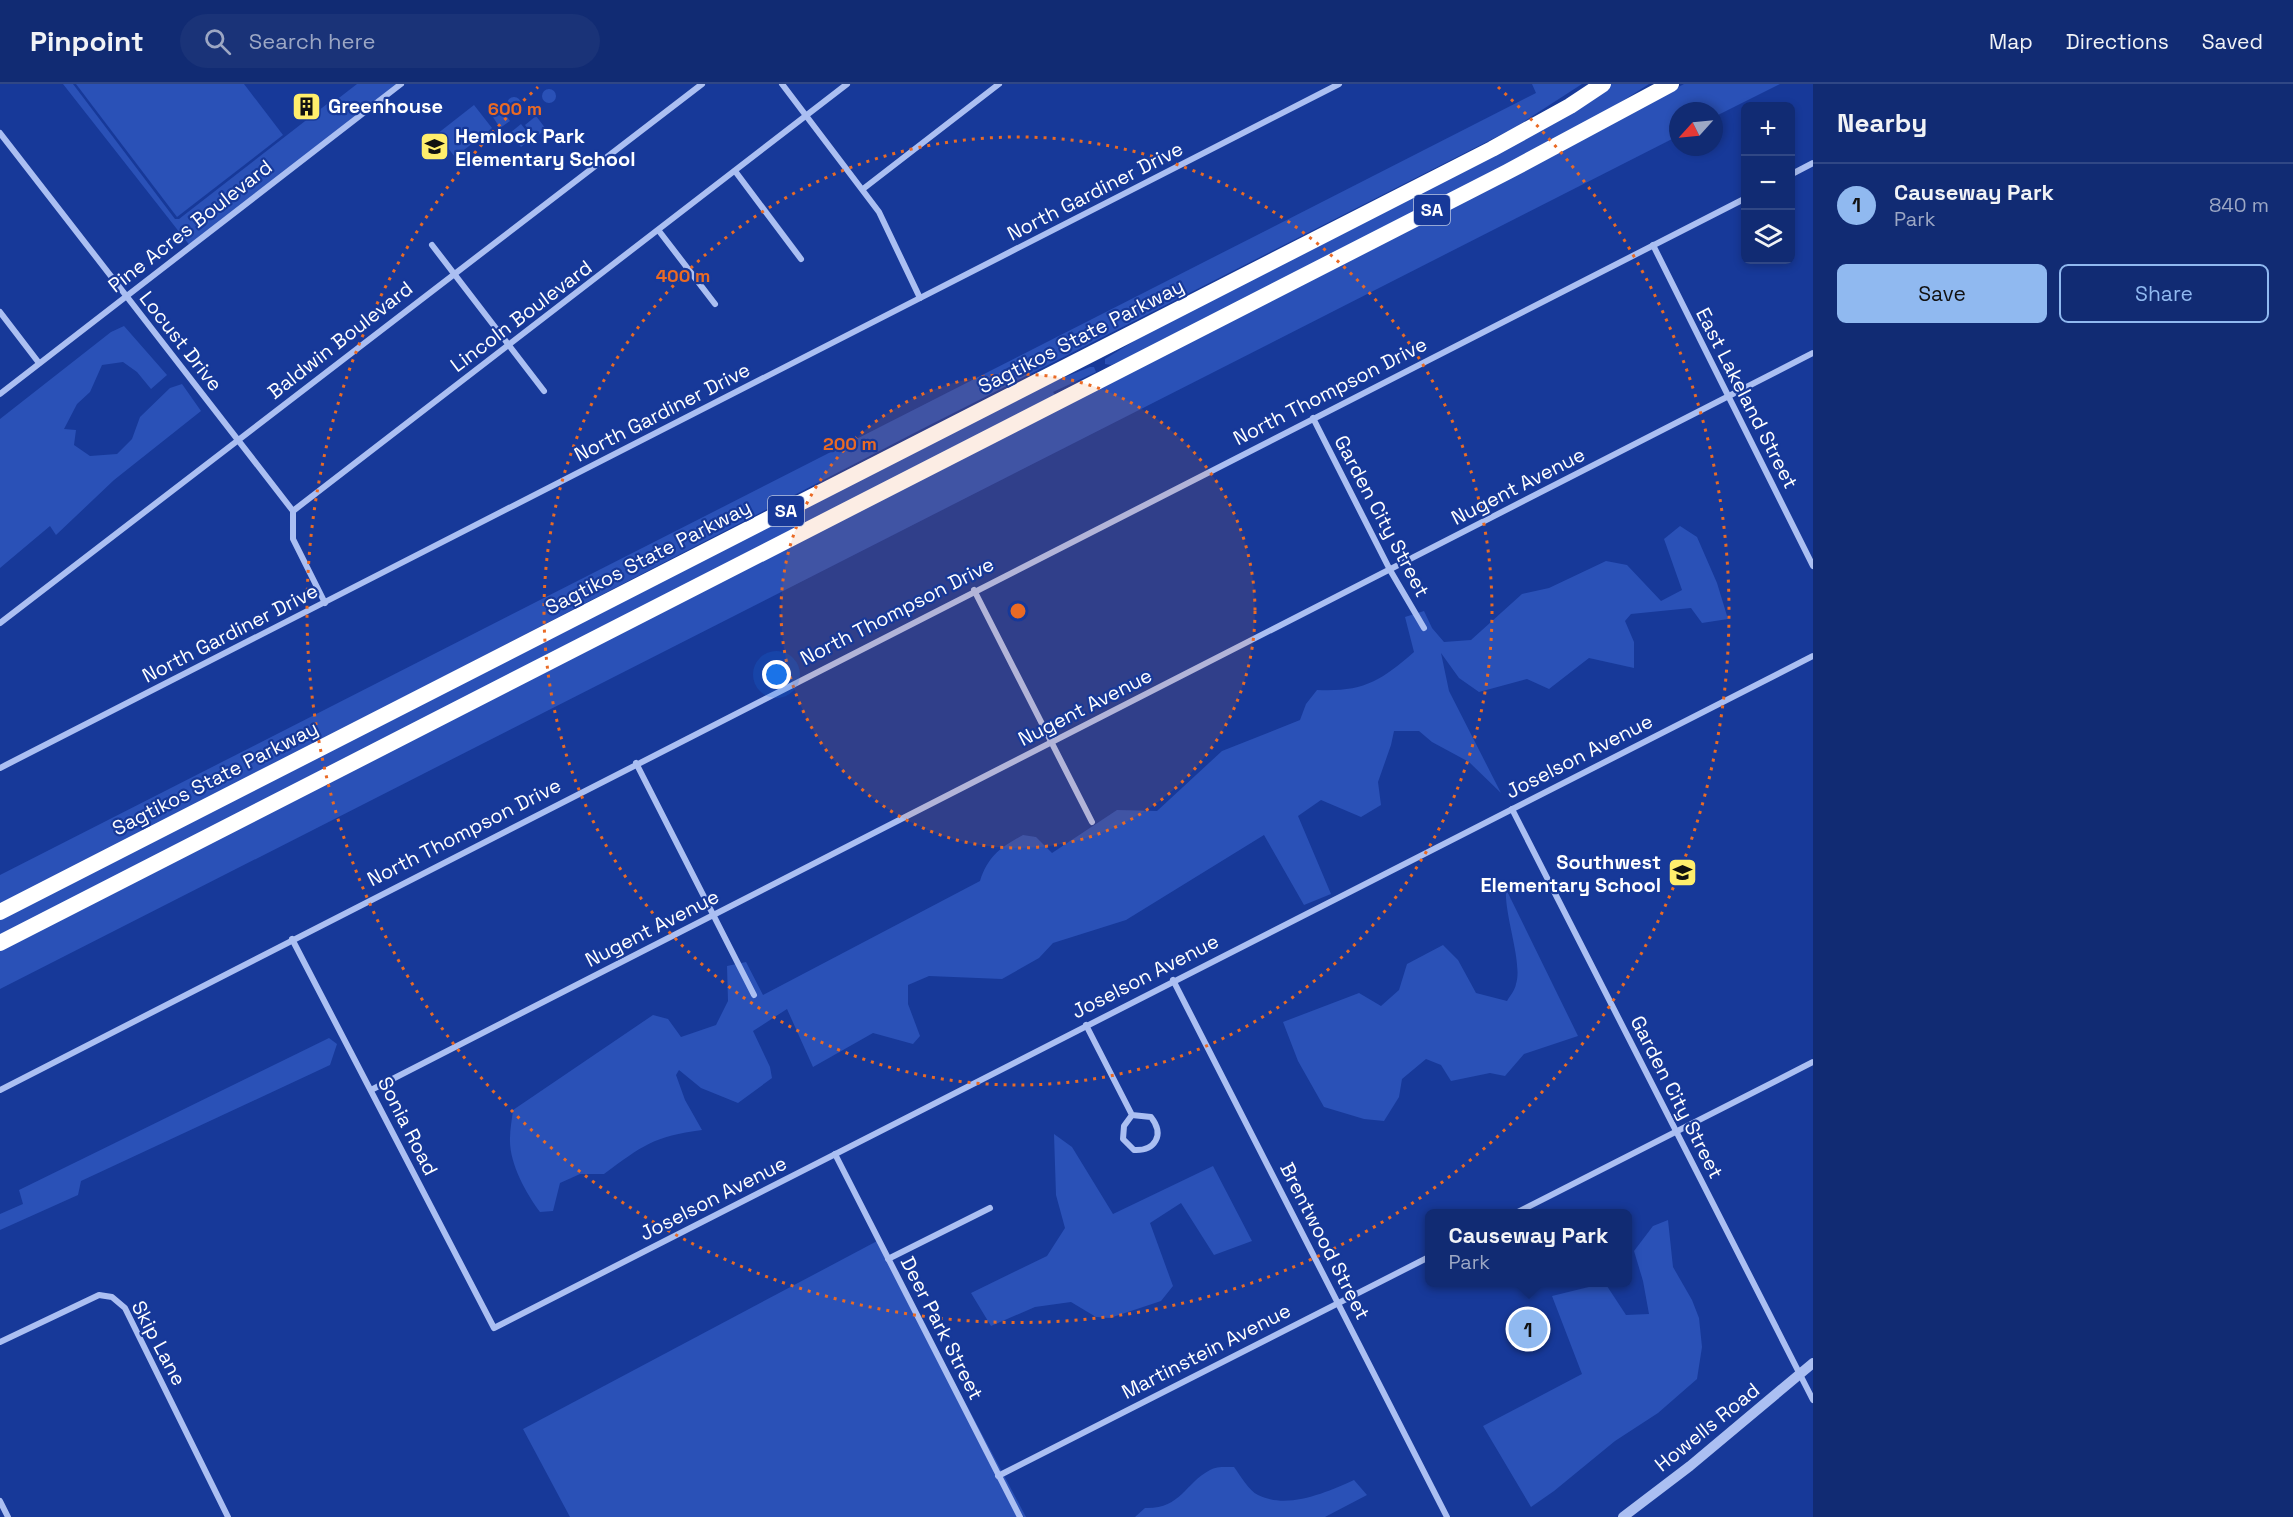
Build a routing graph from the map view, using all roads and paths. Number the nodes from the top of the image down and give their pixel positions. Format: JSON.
{"nodes":[{"id":1,"x":401,"y":84,"type":"edge"},
{"id":2,"x":702,"y":84,"type":"edge"},
{"id":3,"x":782,"y":84,"type":"edge"},
{"id":4,"x":846,"y":84,"type":"edge"},
{"id":5,"x":999,"y":84,"type":"edge"},
{"id":6,"x":1339,"y":84,"type":"edge"},
{"id":7,"x":1601,"y":84,"type":"edge"},
{"id":8,"x":1656,"y":84,"type":"edge"},
{"id":9,"x":1671,"y":84,"type":"edge"},
{"id":10,"x":806,"y":115,"type":"junction"},
{"id":11,"x":0,"y":133,"type":"edge"},
{"id":12,"x":1813,"y":164,"type":"edge"},
{"id":13,"x":735,"y":171,"type":"junction"},
{"id":14,"x":1507,"y":172,"type":"junction"},
{"id":15,"x":1795,"y":173,"type":"edge"},
{"id":16,"x":863,"y":189,"type":"junction"},
{"id":17,"x":1741,"y":201,"type":"edge"},
{"id":18,"x":659,"y":231,"type":"junction"},
{"id":19,"x":432,"y":245,"type":"dead end"},
{"id":20,"x":1653,"y":245,"type":"junction"},
{"id":21,"x":801,"y":259,"type":"dead end"},
{"id":22,"x":454,"y":273,"type":"junction"},
{"id":23,"x":127,"y":296,"type":"junction"},
{"id":24,"x":920,"y":298,"type":"junction"},
{"id":25,"x":715,"y":304,"type":"dead end"},
{"id":26,"x":0,"y":312,"type":"edge"},
{"id":27,"x":510,"y":346,"type":"junction"},
{"id":28,"x":1813,"y":353,"type":"edge"},
{"id":29,"x":39,"y":363,"type":"junction"},
{"id":30,"x":544,"y":391,"type":"dead end"},
{"id":31,"x":0,"y":394,"type":"edge"},
{"id":32,"x":1728,"y":398,"type":"junction"},
{"id":33,"x":1313,"y":418,"type":"junction"},
{"id":34,"x":237,"y":440,"type":"junction"},
{"id":35,"x":293,"y":511,"type":"junction"},
{"id":36,"x":1813,"y":566,"type":"edge"},
{"id":37,"x":1390,"y":570,"type":"junction"},
{"id":38,"x":975,"y":590,"type":"junction"},
{"id":39,"x":324,"y":603,"type":"junction"},
{"id":40,"x":0,"y":623,"type":"edge"},
{"id":41,"x":1424,"y":628,"type":"dead end"},
{"id":42,"x":1813,"y":656,"type":"edge"},
{"id":43,"x":1051,"y":742,"type":"junction"},
{"id":44,"x":636,"y":763,"type":"junction"},
{"id":45,"x":0,"y":768,"type":"edge"},
{"id":46,"x":1512,"y":809,"type":"junction"},
{"id":47,"x":1092,"y":822,"type":"dead end"},
{"id":48,"x":0,"y":912,"type":"edge"},
{"id":49,"x":714,"y":916,"type":"junction"},
{"id":50,"x":292,"y":939,"type":"junction"},
{"id":51,"x":0,"y":943,"type":"edge"},
{"id":52,"x":1173,"y":980,"type":"junction"},
{"id":53,"x":754,"y":995,"type":"dead end"},
{"id":54,"x":1086,"y":1025,"type":"junction"},
{"id":55,"x":1813,"y":1062,"type":"edge"},
{"id":56,"x":0,"y":1090,"type":"edge"},
{"id":57,"x":371,"y":1090,"type":"junction"},
{"id":58,"x":1132,"y":1115,"type":"junction"},
{"id":59,"x":1676,"y":1132,"type":"junction"},
{"id":60,"x":835,"y":1154,"type":"junction"},
{"id":61,"x":990,"y":1208,"type":"dead end"},
{"id":62,"x":1524,"y":1209,"type":"edge"},
{"id":63,"x":888,"y":1259,"type":"junction"},
{"id":64,"x":1425,"y":1259,"type":"edge"},
{"id":65,"x":1338,"y":1303,"type":"junction"},
{"id":66,"x":494,"y":1328,"type":"joint"},
{"id":67,"x":0,"y":1342,"type":"edge"},
{"id":68,"x":1813,"y":1363,"type":"edge"},
{"id":69,"x":1799,"y":1374,"type":"junction"},
{"id":70,"x":1813,"y":1400,"type":"edge"},
{"id":71,"x":999,"y":1476,"type":"junction"},
{"id":72,"x":0,"y":1501,"type":"edge"},
{"id":73,"x":8,"y":1517,"type":"edge"},
{"id":74,"x":228,"y":1517,"type":"edge"},
{"id":75,"x":1020,"y":1517,"type":"edge"},
{"id":76,"x":1447,"y":1517,"type":"edge"},
{"id":77,"x":1623,"y":1517,"type":"edge"}],
"edges":[{"from":1,"to":23,"type":"street","name":"Pine Acres Boulevard"},
{"from":2,"to":22,"type":"street","name":"Baldwin Boulevard"},
{"from":3,"to":10,"type":"street"},
{"from":4,"to":10,"type":"street","name":"Lincoln Boulevard"},
{"from":5,"to":16,"type":"street"},
{"from":6,"to":24,"type":"street","name":"North Gardiner Drive"},
{"from":7,"to":48,"type":"highway","name":"Sagtikos State Parkway","number":"SA"},
{"from":8,"to":14,"type":"highway"},
{"from":9,"to":14,"type":"highway"},
{"from":10,"to":13,"type":"street","name":"Lincoln Boulevard"},
{"from":10,"to":16,"type":"street"},
{"from":11,"to":23,"type":"street","name":"Locust Drive"},
{"from":12,"to":15,"type":"street"},
{"from":13,"to":18,"type":"street","name":"Lincoln Boulevard"},
{"from":13,"to":21,"type":"street"},
{"from":14,"to":51,"type":"highway","number":"SA"},
{"from":16,"to":24,"type":"street"},
{"from":17,"to":20,"type":"street","name":"North Thompson Drive"},
{"from":18,"to":25,"type":"street"},
{"from":18,"to":27,"type":"street","name":"Lincoln Boulevard"},
{"from":19,"to":22,"type":"street"},
{"from":20,"to":32,"type":"street","name":"East Lakeland Street"},
{"from":20,"to":33,"type":"street","name":"North Thompson Drive"},
{"from":22,"to":27,"type":"street"},
{"from":22,"to":34,"type":"street","name":"Baldwin Boulevard"},
{"from":23,"to":29,"type":"street","name":"Pine Acres Boulevard"},
{"from":23,"to":34,"type":"street","name":"Locust Drive"},
{"from":24,"to":39,"type":"street","name":"North Gardiner Drive"},
{"from":26,"to":29,"type":"street"},
{"from":27,"to":30,"type":"street"},
{"from":27,"to":35,"type":"street","name":"Lincoln Boulevard"},
{"from":28,"to":32,"type":"street","name":"Nugent Avenue"},
{"from":29,"to":31,"type":"street","name":"Pine Acres Boulevard"},
{"from":32,"to":36,"type":"street","name":"East Lakeland Street"},
{"from":32,"to":37,"type":"street","name":"Nugent Avenue"},
{"from":33,"to":37,"type":"street","name":"Garden City Street"},
{"from":33,"to":38,"type":"street","name":"North Thompson Drive"},
{"from":34,"to":35,"type":"street","name":"Locust Drive"},
{"from":34,"to":40,"type":"street","name":"Baldwin Boulevard"},
{"from":35,"to":39,"type":"street"},
{"from":37,"to":41,"type":"street","name":"Garden City Street"},
{"from":37,"to":43,"type":"street","name":"Nugent Avenue"},
{"from":38,"to":43,"type":"street"},
{"from":38,"to":44,"type":"street","name":"North Thompson Drive"},
{"from":39,"to":45,"type":"street","name":"North Gardiner Drive"},
{"from":42,"to":46,"type":"street","name":"Joselson Avenue"},
{"from":43,"to":47,"type":"street"},
{"from":43,"to":49,"type":"street","name":"Nugent Avenue"},
{"from":44,"to":49,"type":"street"},
{"from":44,"to":50,"type":"street","name":"North Thompson Drive"},
{"from":46,"to":52,"type":"street","name":"Joselson Avenue"},
{"from":46,"to":59,"type":"street","name":"Garden City Street"},
{"from":49,"to":53,"type":"street"},
{"from":49,"to":57,"type":"street","name":"Nugent Avenue"},
{"from":50,"to":56,"type":"street","name":"North Thompson Drive"},
{"from":50,"to":57,"type":"street","name":"Sonia Road"},
{"from":52,"to":54,"type":"street","name":"Joselson Avenue"},
{"from":52,"to":65,"type":"street","name":"Brentwood Street"},
{"from":54,"to":58,"type":"street"},
{"from":54,"to":60,"type":"street","name":"Joselson Avenue"},
{"from":55,"to":59,"type":"street"},
{"from":57,"to":66,"type":"street","name":"Sonia Road"},
{"from":58,"to":58,"type":"street"},
{"from":59,"to":62,"type":"street"},
{"from":59,"to":69,"type":"street","name":"Garden City Street"},
{"from":60,"to":63,"type":"street","name":"Deer Park Street"},
{"from":60,"to":66,"type":"street","name":"Joselson Avenue"},
{"from":61,"to":63,"type":"street"},
{"from":63,"to":71,"type":"street","name":"Deer Park Street"},
{"from":64,"to":65,"type":"street","name":"Martinstein Avenue"},
{"from":65,"to":71,"type":"street","name":"Martinstein Avenue"},
{"from":65,"to":76,"type":"street","name":"Brentwood Street"},
{"from":67,"to":74,"type":"street","name":"Skip Lane"},
{"from":68,"to":69,"type":"street","name":"Howells Road"},
{"from":69,"to":70,"type":"street","name":"Garden City Street"},
{"from":69,"to":77,"type":"street","name":"Howells Road"},
{"from":71,"to":75,"type":"street","name":"Deer Park Street"},
{"from":72,"to":73,"type":"street"}]}
